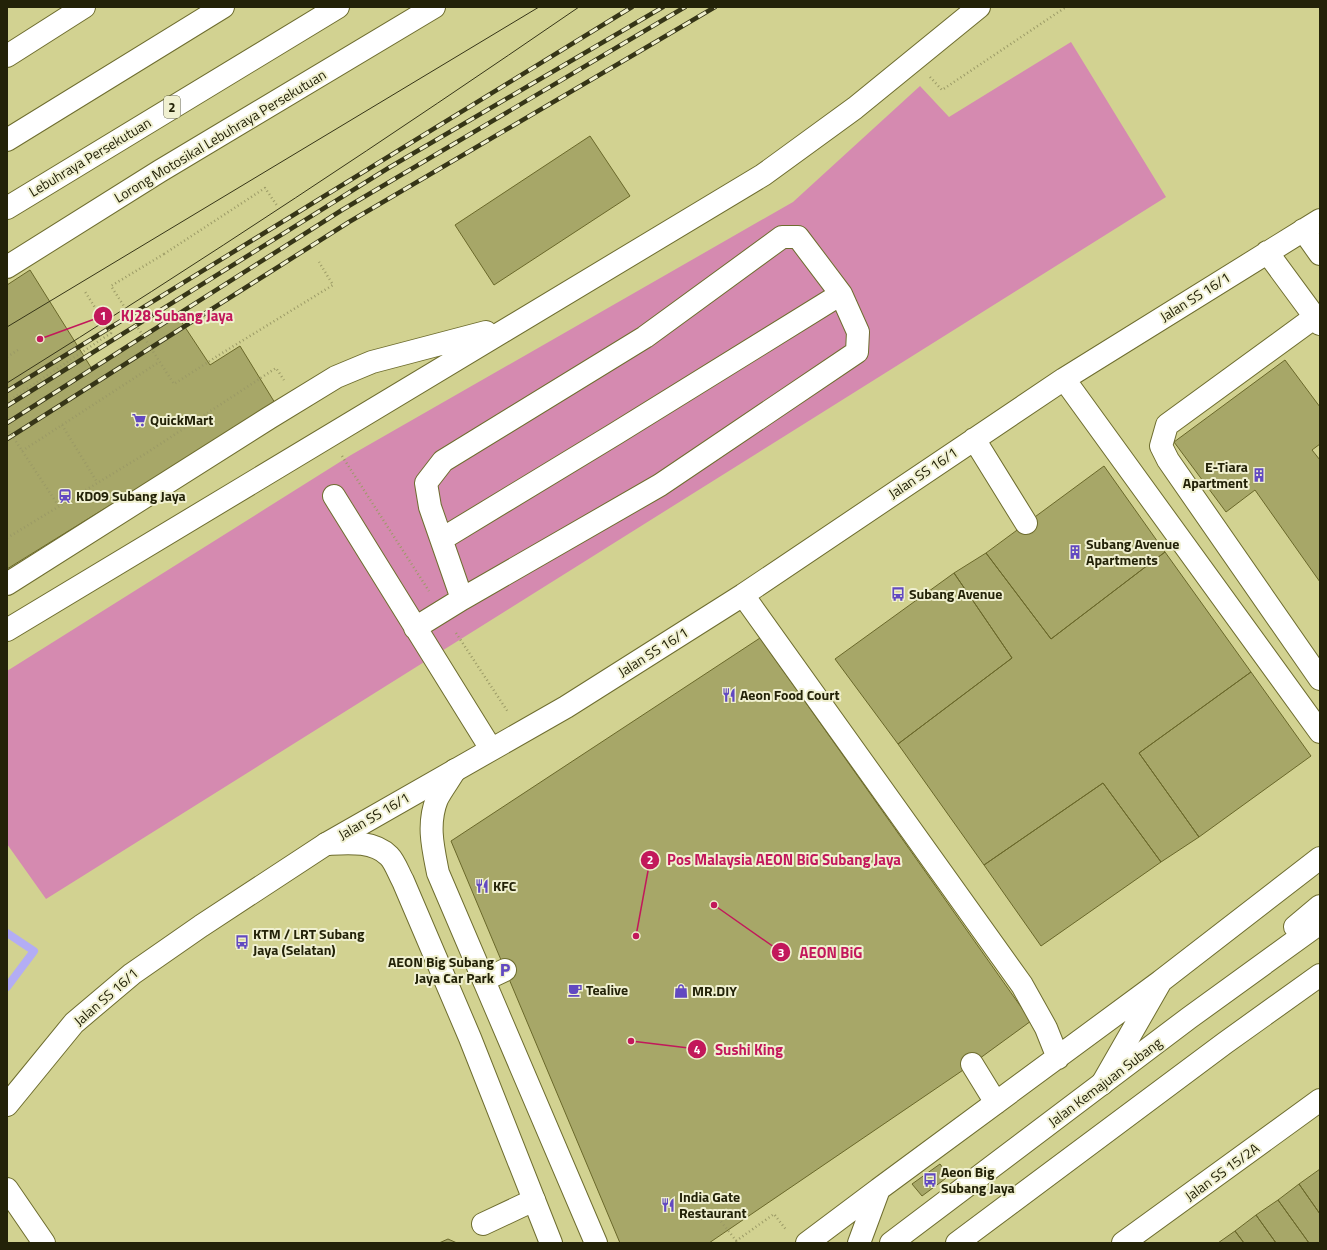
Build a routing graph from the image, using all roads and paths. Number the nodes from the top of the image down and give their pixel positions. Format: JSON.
{"nodes":[{"id":1,"x":84,"y":7,"type":"edge"},
{"id":2,"x":223,"y":7,"type":"edge"},
{"id":3,"x":338,"y":7,"type":"edge"},
{"id":4,"x":434,"y":7,"type":"edge"},
{"id":5,"x":979,"y":7,"type":"edge"},
{"id":6,"x":1066,"y":7,"type":"edge"},
{"id":7,"x":7,"y":56,"type":"edge"},
{"id":8,"x":926,"y":72,"type":"dead end"},
{"id":9,"x":7,"y":140,"type":"edge"},
{"id":10,"x":278,"y":207,"type":"dead end"},
{"id":11,"x":7,"y":208,"type":"edge"},
{"id":12,"x":1311,"y":225,"type":"edge"},
{"id":13,"x":1267,"y":252,"type":"junction"},
{"id":14,"x":1320,"y":254,"type":"edge"},
{"id":15,"x":319,"y":262,"type":"dead end"},
{"id":16,"x":7,"y":266,"type":"edge"},
{"id":17,"x":84,"y":290,"type":"dead end"},
{"id":18,"x":841,"y":294,"type":"junction"},
{"id":19,"x":1317,"y":320,"type":"edge"},
{"id":20,"x":511,"y":325,"type":"junction"},
{"id":21,"x":18,"y":350,"type":"dead end"},
{"id":22,"x":7,"y":356,"type":"edge"},
{"id":23,"x":159,"y":362,"type":"junction"},
{"id":24,"x":1064,"y":379,"type":"junction"},
{"id":25,"x":287,"y":384,"type":"dead end"},
{"id":26,"x":7,"y":402,"type":"edge"},
{"id":27,"x":62,"y":425,"type":"junction"},
{"id":28,"x":7,"y":428,"type":"edge"},
{"id":29,"x":329,"y":436,"type":"junction"},
{"id":30,"x":974,"y":439,"type":"junction"},
{"id":31,"x":22,"y":451,"type":"junction"},
{"id":32,"x":97,"y":482,"type":"junction"},
{"id":33,"x":334,"y":496,"type":"dead end"},
{"id":34,"x":58,"y":505,"type":"junction"},
{"id":35,"x":1026,"y":523,"type":"dead end"},
{"id":36,"x":7,"y":538,"type":"edge"},
{"id":37,"x":442,"y":539,"type":"junction"},
{"id":38,"x":7,"y":584,"type":"edge"},
{"id":39,"x":743,"y":595,"type":"junction"},
{"id":40,"x":462,"y":599,"type":"junction"},
{"id":41,"x":442,"y":611,"type":"junction"},
{"id":42,"x":415,"y":628,"type":"junction"},
{"id":43,"x":7,"y":630,"type":"edge"},
{"id":44,"x":1320,"y":679,"type":"edge"},
{"id":45,"x":520,"y":732,"type":"junction"},
{"id":46,"x":1320,"y":732,"type":"edge"},
{"id":47,"x":491,"y":749,"type":"junction"},
{"id":48,"x":456,"y":770,"type":"junction"},
{"id":49,"x":326,"y":844,"type":"junction"},
{"id":50,"x":1320,"y":858,"type":"edge"},
{"id":51,"x":1320,"y":906,"type":"edge"},
{"id":52,"x":1320,"y":924,"type":"edge"},
{"id":53,"x":505,"y":970,"type":"dead end"},
{"id":54,"x":1320,"y":975,"type":"edge"},
{"id":55,"x":484,"y":980,"type":"junction"},
{"id":56,"x":1161,"y":981,"type":"junction"},
{"id":57,"x":1189,"y":1018,"type":"junction"},
{"id":58,"x":1058,"y":1058,"type":"junction"},
{"id":59,"x":972,"y":1064,"type":"dead end"},
{"id":60,"x":1102,"y":1084,"type":"junction"},
{"id":61,"x":1320,"y":1100,"type":"edge"},
{"id":62,"x":996,"y":1103,"type":"junction"},
{"id":63,"x":7,"y":1105,"type":"edge"},
{"id":64,"x":7,"y":1189,"type":"edge"},
{"id":65,"x":879,"y":1189,"type":"junction"},
{"id":66,"x":534,"y":1200,"type":"junction"},
{"id":67,"x":711,"y":1209,"type":"dead end"},
{"id":68,"x":774,"y":1214,"type":"dead end"},
{"id":69,"x":483,"y":1224,"type":"dead end"},
{"id":70,"x":737,"y":1242,"type":"edge"},
{"id":71,"x":44,"y":1243,"type":"edge"},
{"id":72,"x":552,"y":1243,"type":"edge"},
{"id":73,"x":596,"y":1243,"type":"edge"},
{"id":74,"x":807,"y":1243,"type":"edge"},
{"id":75,"x":859,"y":1243,"type":"edge"},
{"id":76,"x":891,"y":1243,"type":"edge"},
{"id":77,"x":958,"y":1243,"type":"edge"},
{"id":78,"x":1124,"y":1243,"type":"edge"}],
"edges":[{"from":1,"to":7,"type":"main road"},
{"from":2,"to":9,"type":"main road"},
{"from":3,"to":11,"type":"main road","name":"Lebuhraya Persekutuan","number":"2"},
{"from":4,"to":16,"type":"main road","name":"Lorong Motosikal Lebuhraya Persekutuan"},
{"from":5,"to":20,"type":"main road"},
{"from":6,"to":8,"type":"path"},
{"from":10,"to":23,"type":"path","bridge":true},
{"from":12,"to":13,"type":"main road","name":"Jalan SS 16/1"},
{"from":12,"to":14,"type":"main road"},
{"from":13,"to":19,"type":"main road"},
{"from":13,"to":24,"type":"main road","name":"Jalan SS 16/1"},
{"from":15,"to":23,"type":"path","bridge":true},
{"from":17,"to":26,"type":"path","bridge":true},
{"from":18,"to":37,"type":"main road"},
{"from":18,"to":37,"type":"main road"},
{"from":18,"to":40,"type":"main road"},
{"from":19,"to":44,"type":"main road"},
{"from":20,"to":29,"type":"main road"},
{"from":20,"to":38,"type":"main road"},
{"from":21,"to":22,"type":"path"},
{"from":23,"to":27,"type":"path"},
{"from":24,"to":30,"type":"main road","name":"Jalan SS 16/1"},
{"from":24,"to":46,"type":"main road"},
{"from":25,"to":32,"type":"path"},
{"from":27,"to":31,"type":"path"},
{"from":27,"to":32,"type":"path"},
{"from":28,"to":31,"type":"path","bridge":true},
{"from":29,"to":41,"type":"path"},
{"from":29,"to":43,"type":"main road"},
{"from":30,"to":35,"type":"main road"},
{"from":30,"to":39,"type":"main road","name":"Jalan SS 16/1"},
{"from":31,"to":34,"type":"path","bridge":true},
{"from":32,"to":34,"type":"path"},
{"from":33,"to":42,"type":"main road"},
{"from":34,"to":36,"type":"path"},
{"from":37,"to":40,"type":"main road"},
{"from":39,"to":45,"type":"main road","name":"Jalan SS 16/1"},
{"from":39,"to":58,"type":"main road"},
{"from":40,"to":41,"type":"main road"},
{"from":41,"to":42,"type":"main road"},
{"from":41,"to":45,"type":"path"},
{"from":42,"to":47,"type":"main road"},
{"from":45,"to":47,"type":"main road","name":"Jalan SS 16/1"},
{"from":47,"to":48,"type":"main road","name":"Jalan SS 16/1"},
{"from":48,"to":49,"type":"main road","name":"Jalan SS 16/1"},
{"from":48,"to":55,"type":"main road"},
{"from":49,"to":63,"type":"main road","name":"Jalan SS 16/1"},
{"from":49,"to":66,"type":"main road"},
{"from":50,"to":56,"type":"main road"},
{"from":51,"to":57,"type":"main road"},
{"from":52,"to":57,"type":"main road","name":"Jalan Kemajuan Subang"},
{"from":53,"to":55,"type":"main road"},
{"from":54,"to":77,"type":"main road"},
{"from":55,"to":73,"type":"main road"},
{"from":56,"to":58,"type":"main road"},
{"from":56,"to":60,"type":"main road"},
{"from":57,"to":60,"type":"main road","name":"Jalan Kemajuan Subang"},
{"from":58,"to":62,"type":"main road"},
{"from":59,"to":62,"type":"main road"},
{"from":60,"to":76,"type":"main road","name":"Jalan Kemajuan Subang"},
{"from":61,"to":78,"type":"main road","name":"Jalan SS 15/2A"},
{"from":62,"to":65,"type":"main road"},
{"from":64,"to":71,"type":"main road"},
{"from":65,"to":74,"type":"main road"},
{"from":65,"to":75,"type":"main road"},
{"from":66,"to":69,"type":"main road"},
{"from":66,"to":72,"type":"main road"},
{"from":67,"to":70,"type":"path"},
{"from":68,"to":70,"type":"path"}]}
